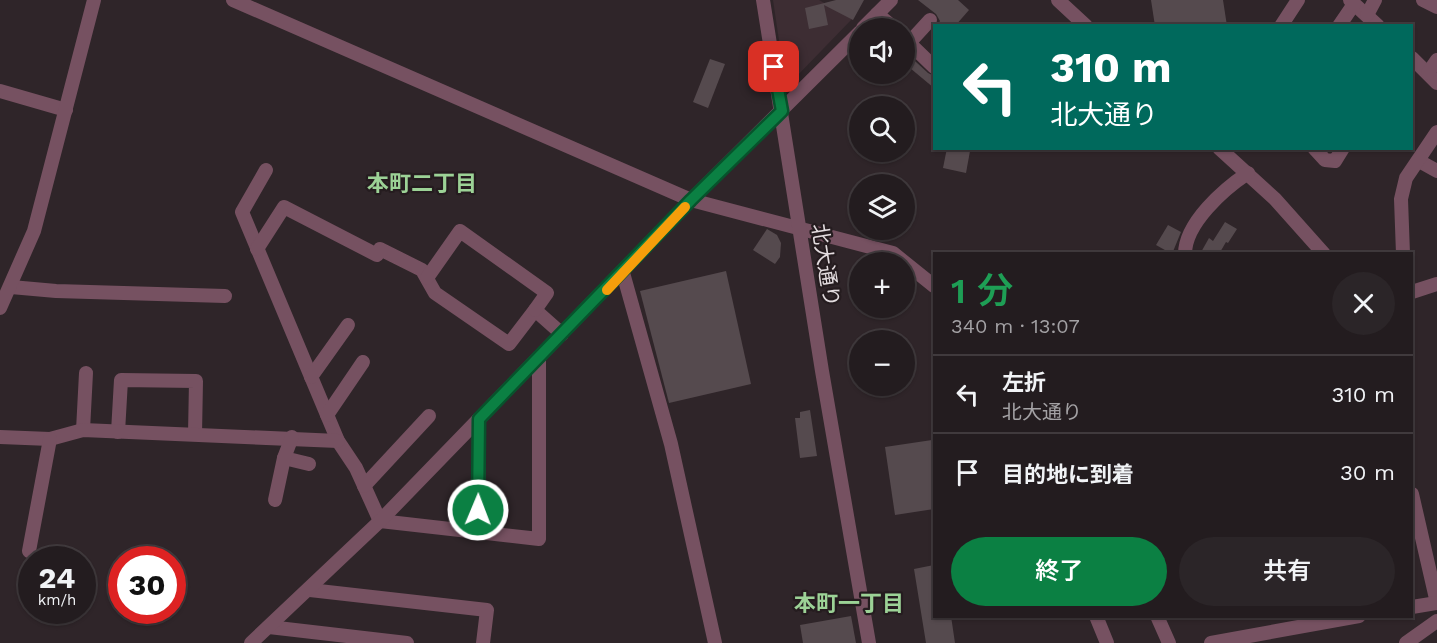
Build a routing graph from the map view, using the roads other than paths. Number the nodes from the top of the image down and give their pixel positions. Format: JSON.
{"nodes":[{"id":1,"x":94,"y":0,"type":"edge"},
{"id":2,"x":232,"y":0,"type":"edge"},
{"id":3,"x":763,"y":0,"type":"edge"},
{"id":4,"x":891,"y":0,"type":"edge"},
{"id":5,"x":1058,"y":0,"type":"edge"},
{"id":6,"x":1298,"y":0,"type":"edge"},
{"id":7,"x":1375,"y":0,"type":"edge"},
{"id":8,"x":1423,"y":0,"type":"edge"},
{"id":9,"x":1352,"y":2,"type":"edge"},
{"id":10,"x":1437,"y":7,"type":"edge"},
{"id":11,"x":877,"y":14,"type":"junction"},
{"id":12,"x":1367,"y":15,"type":"junction"},
{"id":13,"x":873,"y":18,"type":"edge"},
{"id":14,"x":882,"y":18,"type":"edge"},
{"id":15,"x":930,"y":20,"type":"dead end"},
{"id":16,"x":1084,"y":24,"type":"edge"},
{"id":17,"x":1282,"y":24,"type":"edge"},
{"id":18,"x":1340,"y":24,"type":"edge"},
{"id":19,"x":1376,"y":24,"type":"edge"},
{"id":20,"x":915,"y":33,"type":"edge"},
{"id":21,"x":849,"y":43,"type":"edge"},
{"id":22,"x":915,"y":48,"type":"edge"},
{"id":23,"x":1413,"y":59,"type":"edge"},
{"id":24,"x":1437,"y":60,"type":"edge"},
{"id":25,"x":933,"y":66,"type":"edge"},
{"id":26,"x":1432,"y":78,"type":"edge"},
{"id":27,"x":0,"y":91,"type":"edge"},
{"id":28,"x":66,"y":110,"type":"junction"},
{"id":29,"x":782,"y":111,"type":"junction"},
{"id":30,"x":1437,"y":132,"type":"edge"},
{"id":31,"x":1222,"y":150,"type":"edge"},
{"id":32,"x":1316,"y":150,"type":"edge"},
{"id":33,"x":1342,"y":150,"type":"edge"},
{"id":34,"x":1419,"y":160,"type":"junction"},
{"id":35,"x":267,"y":170,"type":"dead end"},
{"id":36,"x":1437,"y":171,"type":"edge"},
{"id":37,"x":1248,"y":173,"type":"junction"},
{"id":38,"x":691,"y":200,"type":"junction"},
{"id":39,"x":799,"y":228,"type":"junction"},
{"id":40,"x":257,"y":249,"type":"junction"},
{"id":41,"x":1185,"y":252,"type":"edge"},
{"id":42,"x":1322,"y":252,"type":"edge"},
{"id":43,"x":1403,"y":252,"type":"edge"},
{"id":44,"x":623,"y":273,"type":"junction"},
{"id":45,"x":427,"y":278,"type":"junction"},
{"id":46,"x":1437,"y":284,"type":"edge"},
{"id":47,"x":933,"y":285,"type":"edge"},
{"id":48,"x":11,"y":286,"type":"junction"},
{"id":49,"x":1413,"y":292,"type":"edge"},
{"id":50,"x":225,"y":296,"type":"dead end"},
{"id":51,"x":0,"y":308,"type":"edge"},
{"id":52,"x":535,"y":310,"type":"junction"},
{"id":53,"x":348,"y":325,"type":"dead end"},
{"id":54,"x":562,"y":334,"type":"junction"},
{"id":55,"x":539,"y":358,"type":"junction"},
{"id":56,"x":363,"y":362,"type":"dead end"},
{"id":57,"x":86,"y":373,"type":"dead end"},
{"id":58,"x":311,"y":377,"type":"junction"},
{"id":59,"x":327,"y":415,"type":"junction"},
{"id":60,"x":429,"y":416,"type":"dead end"},
{"id":61,"x":479,"y":419,"type":"junction"},
{"id":62,"x":83,"y":430,"type":"junction"},
{"id":63,"x":118,"y":432,"type":"junction"},
{"id":64,"x":195,"y":434,"type":"junction"},
{"id":65,"x":0,"y":437,"type":"edge"},
{"id":66,"x":292,"y":437,"type":"junction"},
{"id":67,"x":50,"y":439,"type":"junction"},
{"id":68,"x":338,"y":441,"type":"junction"},
{"id":69,"x":284,"y":458,"type":"junction"},
{"id":70,"x":309,"y":464,"type":"dead end"},
{"id":71,"x":364,"y":486,"type":"junction"},
{"id":72,"x":1413,"y":500,"type":"edge"},
{"id":73,"x":275,"y":501,"type":"dead end"},
{"id":74,"x":380,"y":521,"type":"junction"},
{"id":75,"x":478,"y":532,"type":"junction"},
{"id":76,"x":30,"y":546,"type":"edge"},
{"id":77,"x":310,"y":590,"type":"junction"},
{"id":78,"x":1437,"y":603,"type":"edge"},
{"id":79,"x":1413,"y":607,"type":"edge"},
{"id":80,"x":1097,"y":618,"type":"edge"},
{"id":81,"x":1159,"y":618,"type":"edge"},
{"id":82,"x":1348,"y":618,"type":"edge"},
{"id":83,"x":1437,"y":621,"type":"edge"},
{"id":84,"x":269,"y":627,"type":"junction"},
{"id":85,"x":251,"y":643,"type":"edge"},
{"id":86,"x":407,"y":643,"type":"edge"},
{"id":87,"x":483,"y":643,"type":"edge"},
{"id":88,"x":715,"y":643,"type":"edge"},
{"id":89,"x":869,"y":643,"type":"edge"},
{"id":90,"x":1107,"y":643,"type":"edge"},
{"id":91,"x":1169,"y":643,"type":"edge"},
{"id":92,"x":1211,"y":643,"type":"edge"},
{"id":93,"x":1406,"y":643,"type":"edge"}],
"edges":[{"from":1,"to":28,"type":"street"},
{"from":2,"to":38,"type":"street"},
{"from":3,"to":29,"type":"street","name":"北大通り"},
{"from":4,"to":11,"type":"street"},
{"from":5,"to":16,"type":"street"},
{"from":6,"to":17,"type":"street"},
{"from":7,"to":12,"type":"street"},
{"from":8,"to":10,"type":"street"},
{"from":9,"to":12,"type":"street"},
{"from":9,"to":18,"type":"street"},
{"from":11,"to":13,"type":"street"},
{"from":11,"to":14,"type":"street"},
{"from":12,"to":19,"type":"street"},
{"from":15,"to":20,"type":"street"},
{"from":21,"to":29,"type":"street"},
{"from":22,"to":25,"type":"street"},
{"from":23,"to":26,"type":"street"},
{"from":24,"to":26,"type":"street"},
{"from":27,"to":28,"type":"street"},
{"from":28,"to":48,"type":"street"},
{"from":29,"to":38,"type":"street"},
{"from":29,"to":39,"type":"street","name":"北大通り"},
{"from":30,"to":34,"type":"street"},
{"from":31,"to":37,"type":"street"},
{"from":32,"to":33,"type":"street"},
{"from":34,"to":36,"type":"street"},
{"from":34,"to":43,"type":"street"},
{"from":35,"to":40,"type":"street"},
{"from":37,"to":41,"type":"street"},
{"from":37,"to":42,"type":"street"},
{"from":38,"to":39,"type":"street"},
{"from":38,"to":44,"type":"street"},
{"from":39,"to":47,"type":"street"},
{"from":39,"to":89,"type":"street","name":"北大通り"},
{"from":40,"to":45,"type":"street"},
{"from":40,"to":58,"type":"street"},
{"from":44,"to":54,"type":"street"},
{"from":44,"to":88,"type":"street"},
{"from":45,"to":52,"type":"street"},
{"from":45,"to":52,"type":"street"},
{"from":46,"to":49,"type":"street"},
{"from":48,"to":50,"type":"street"},
{"from":48,"to":51,"type":"street"},
{"from":52,"to":54,"type":"street"},
{"from":53,"to":58,"type":"street"},
{"from":54,"to":55,"type":"street"},
{"from":55,"to":61,"type":"street"},
{"from":55,"to":75,"type":"street"},
{"from":56,"to":59,"type":"street"},
{"from":57,"to":62,"type":"street"},
{"from":58,"to":59,"type":"street"},
{"from":59,"to":68,"type":"street"},
{"from":60,"to":71,"type":"street"},
{"from":61,"to":74,"type":"street"},
{"from":61,"to":75,"type":"street"},
{"from":62,"to":63,"type":"street"},
{"from":62,"to":67,"type":"street"},
{"from":63,"to":64,"type":"street"},
{"from":63,"to":64,"type":"street"},
{"from":64,"to":66,"type":"street"},
{"from":65,"to":67,"type":"street"},
{"from":66,"to":68,"type":"street"},
{"from":66,"to":69,"type":"street"},
{"from":67,"to":76,"type":"street"},
{"from":68,"to":71,"type":"street"},
{"from":69,"to":70,"type":"street"},
{"from":69,"to":73,"type":"street"},
{"from":71,"to":74,"type":"street"},
{"from":72,"to":78,"type":"street"},
{"from":74,"to":75,"type":"street"},
{"from":74,"to":77,"type":"street"},
{"from":77,"to":84,"type":"street"},
{"from":77,"to":87,"type":"street"},
{"from":78,"to":79,"type":"street"},
{"from":80,"to":90,"type":"street"},
{"from":81,"to":91,"type":"street"},
{"from":82,"to":92,"type":"street"},
{"from":83,"to":93,"type":"street"},
{"from":84,"to":85,"type":"street"},
{"from":84,"to":86,"type":"street"}]}
